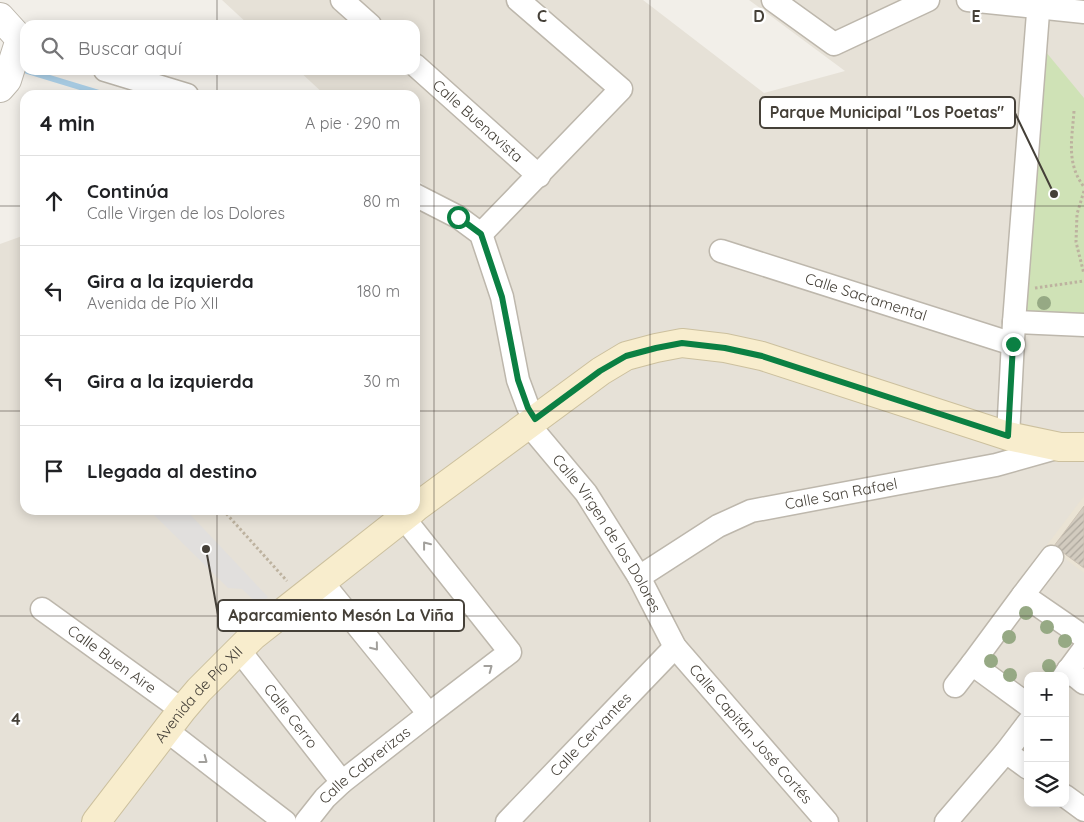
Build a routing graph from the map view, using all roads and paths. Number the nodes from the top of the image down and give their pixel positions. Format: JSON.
{"nodes":[{"id":1,"x":342,"y":0,"type":"edge"},
{"id":2,"x":518,"y":0,"type":"edge"},
{"id":3,"x":773,"y":0,"type":"edge"},
{"id":4,"x":928,"y":0,"type":"edge"},
{"id":5,"x":968,"y":0,"type":"edge"},
{"id":6,"x":1039,"y":4,"type":"edge"},
{"id":7,"x":1084,"y":12,"type":"edge"},
{"id":8,"x":0,"y":17,"type":"edge"},
{"id":9,"x":364,"y":20,"type":"edge"},
{"id":10,"x":20,"y":38,"type":"edge"},
{"id":11,"x":20,"y":46,"type":"edge"},
{"id":12,"x":420,"y":69,"type":"edge"},
{"id":13,"x":121,"y":75,"type":"edge"},
{"id":14,"x":0,"y":88,"type":"edge"},
{"id":15,"x":171,"y":90,"type":"edge"},
{"id":16,"x":1074,"y":111,"type":"dead end"},
{"id":17,"x":539,"y":176,"type":"junction"},
{"id":18,"x":1084,"y":187,"type":"edge"},
{"id":19,"x":1084,"y":191,"type":"edge"},
{"id":20,"x":420,"y":198,"type":"edge"},
{"id":21,"x":481,"y":234,"type":"junction"},
{"id":22,"x":721,"y":250,"type":"dead end"},
{"id":23,"x":1084,"y":274,"type":"edge"},
{"id":24,"x":1084,"y":281,"type":"edge"},
{"id":25,"x":1017,"y":290,"type":"junction"},
{"id":26,"x":1084,"y":325,"type":"edge"},
{"id":27,"x":1014,"y":333,"type":"junction"},
{"id":28,"x":532,"y":422,"type":"junction"},
{"id":29,"x":1008,"y":436,"type":"junction"},
{"id":30,"x":1072,"y":447,"type":"edge"},
{"id":31,"x":420,"y":505,"type":"edge"},
{"id":32,"x":228,"y":515,"type":"edge"},
{"id":33,"x":406,"y":515,"type":"edge"},
{"id":34,"x":412,"y":515,"type":"edge"},
{"id":35,"x":1052,"y":557,"type":"dead end"},
{"id":36,"x":639,"y":578,"type":"junction"},
{"id":37,"x":322,"y":582,"type":"junction"},
{"id":38,"x":290,"y":583,"type":"dead end"},
{"id":39,"x":1023,"y":595,"type":"junction"},
{"id":40,"x":42,"y":609,"type":"dead end"},
{"id":41,"x":1084,"y":637,"type":"edge"},
{"id":42,"x":675,"y":647,"type":"junction"},
{"id":43,"x":1084,"y":649,"type":"edge"},
{"id":44,"x":239,"y":650,"type":"junction"},
{"id":45,"x":972,"y":664,"type":"junction"},
{"id":46,"x":1072,"y":676,"type":"edge"},
{"id":47,"x":955,"y":686,"type":"dead end"},
{"id":48,"x":1024,"y":702,"type":"edge"},
{"id":49,"x":429,"y":714,"type":"junction"},
{"id":50,"x":174,"y":720,"type":"junction"},
{"id":51,"x":1024,"y":728,"type":"edge"},
{"id":52,"x":1006,"y":752,"type":"junction"},
{"id":53,"x":1024,"y":765,"type":"edge"},
{"id":54,"x":342,"y":782,"type":"junction"},
{"id":55,"x":1069,"y":799,"type":"edge"},
{"id":56,"x":1084,"y":810,"type":"edge"},
{"id":57,"x":96,"y":822,"type":"edge"},
{"id":58,"x":285,"y":822,"type":"edge"},
{"id":59,"x":306,"y":822,"type":"edge"},
{"id":60,"x":507,"y":822,"type":"edge"},
{"id":61,"x":828,"y":822,"type":"edge"},
{"id":62,"x":946,"y":822,"type":"edge"}],
"edges":[{"from":1,"to":9,"type":"street"},
{"from":2,"to":17,"type":"street"},
{"from":3,"to":4,"type":"street"},
{"from":5,"to":6,"type":"street"},
{"from":6,"to":7,"type":"street"},
{"from":6,"to":25,"type":"street"},
{"from":8,"to":10,"type":"street"},
{"from":11,"to":14,"type":"street"},
{"from":12,"to":17,"type":"street","name":"Calle Buenavista"},
{"from":13,"to":15,"type":"street"},
{"from":16,"to":18,"type":"path"},
{"from":17,"to":21,"type":"street"},
{"from":19,"to":23,"type":"path"},
{"from":20,"to":21,"type":"street"},
{"from":21,"to":28,"type":"street","name":"Calle Virgen de los Dolores"},
{"from":22,"to":27,"type":"street","name":"Calle Sacramental"},
{"from":24,"to":25,"type":"path"},
{"from":25,"to":27,"type":"street"},
{"from":26,"to":27,"type":"street","name":"Calle Sacramental"},
{"from":27,"to":29,"type":"street"},
{"from":28,"to":29,"type":"main road","name":"Avenida de Pío XII"},
{"from":28,"to":31,"type":"main road","name":"Avenida de Pío XII"},
{"from":28,"to":36,"type":"street","name":"Calle Virgen de los Dolores"},
{"from":29,"to":30,"type":"main road","name":"Avenida de Pío XII"},
{"from":30,"to":36,"type":"street","name":"Calle San Rafael"},
{"from":32,"to":38,"type":"path"},
{"from":33,"to":37,"type":"main road","name":"Avenida de Pío XII"},
{"from":49,"to":34,"type":"street","name":"Calle Cabrerizas","one_way":true},
{"from":35,"to":39,"type":"street"},
{"from":36,"to":42,"type":"street","name":"Calle Virgen de los Dolores"},
{"from":37,"to":44,"type":"main road","name":"Avenida de Pío XII"},
{"from":37,"to":49,"type":"street","one_way":true},
{"from":39,"to":41,"type":"street"},
{"from":39,"to":45,"type":"street"},
{"from":40,"to":50,"type":"street","name":"Calle Buen Aire"},
{"from":42,"to":60,"type":"street","name":"Calle Cervantes"},
{"from":42,"to":61,"type":"street","name":"Calle Capitán José Cortés"},
{"from":43,"to":46,"type":"street"},
{"from":44,"to":50,"type":"main road","name":"Avenida de Pío XII"},
{"from":44,"to":54,"type":"street","name":"Calle Cerro"},
{"from":45,"to":47,"type":"street"},
{"from":45,"to":48,"type":"street"},
{"from":49,"to":54,"type":"street","name":"Calle Cabrerizas"},
{"from":50,"to":57,"type":"main road","name":"Avenida de Pío XII"},
{"from":50,"to":58,"type":"street","name":"Calle Buen Aire","one_way":true},
{"from":51,"to":52,"type":"street"},
{"from":52,"to":53,"type":"street"},
{"from":52,"to":62,"type":"street"},
{"from":54,"to":59,"type":"street","name":"Calle Cabrerizas"},
{"from":55,"to":56,"type":"street"}]}
